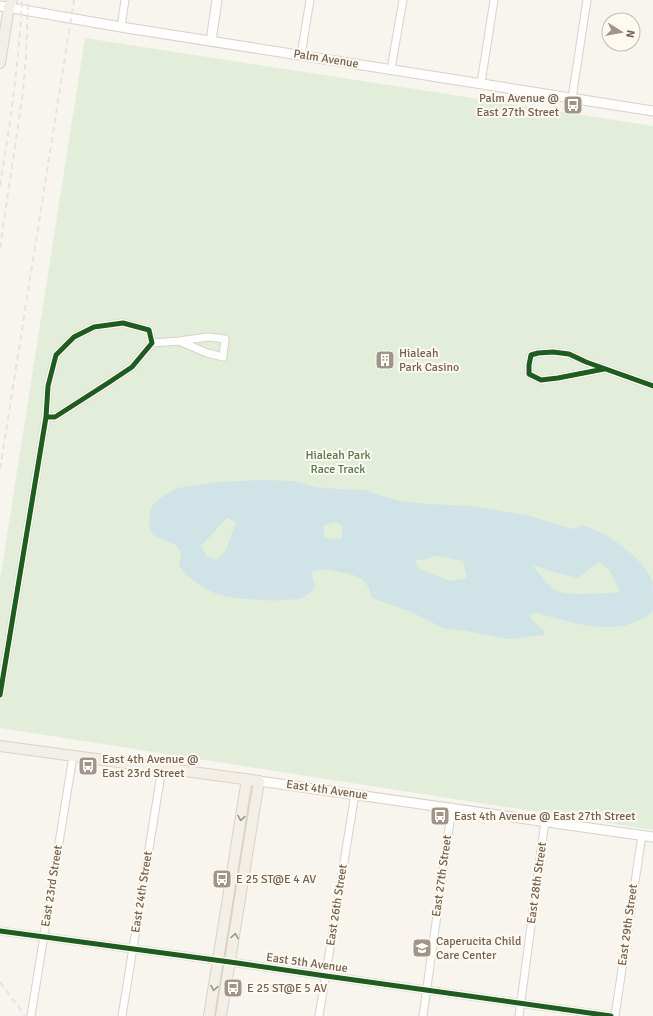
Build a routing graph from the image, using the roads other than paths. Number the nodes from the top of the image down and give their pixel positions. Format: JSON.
{"nodes":[{"id":1,"x":125,"y":0,"type":"edge"},
{"id":2,"x":217,"y":0,"type":"edge"},
{"id":3,"x":310,"y":0,"type":"edge"},
{"id":4,"x":403,"y":0,"type":"edge"},
{"id":5,"x":494,"y":0,"type":"edge"},
{"id":6,"x":587,"y":0,"type":"edge"},
{"id":7,"x":7,"y":3,"type":"edge"},
{"id":8,"x":121,"y":27,"type":"junction"},
{"id":9,"x":211,"y":41,"type":"junction"},
{"id":10,"x":301,"y":55,"type":"junction"},
{"id":11,"x":0,"y":63,"type":"edge"},
{"id":12,"x":391,"y":69,"type":"junction"},
{"id":13,"x":481,"y":83,"type":"junction"},
{"id":14,"x":572,"y":98,"type":"junction"},
{"id":15,"x":653,"y":111,"type":"edge"},
{"id":16,"x":179,"y":341,"type":"junction"},
{"id":17,"x":152,"y":344,"type":"junction"},
{"id":18,"x":604,"y":368,"type":"junction"},
{"id":19,"x":653,"y":386,"type":"edge"},
{"id":20,"x":46,"y":417,"type":"junction"},
{"id":21,"x":0,"y":695,"type":"edge"},
{"id":22,"x":0,"y":746,"type":"edge"},
{"id":23,"x":73,"y":756,"type":"junction"},
{"id":24,"x":162,"y":768,"type":"junction"},
{"id":25,"x":247,"y":779,"type":"junction"},
{"id":26,"x":259,"y":781,"type":"junction"},
{"id":27,"x":355,"y":794,"type":"junction"},
{"id":28,"x":452,"y":807,"type":"junction"},
{"id":29,"x":545,"y":821,"type":"junction"},
{"id":30,"x":642,"y":835,"type":"junction"},
{"id":31,"x":653,"y":836,"type":"edge"},
{"id":32,"x":0,"y":931,"type":"edge"},
{"id":33,"x":44,"y":937,"type":"junction"},
{"id":34,"x":134,"y":948,"type":"junction"},
{"id":35,"x":218,"y":960,"type":"junction"},
{"id":36,"x":230,"y":962,"type":"junction"},
{"id":37,"x":326,"y":976,"type":"junction"},
{"id":38,"x":427,"y":990,"type":"junction"},
{"id":39,"x":520,"y":1003,"type":"junction"},
{"id":40,"x":31,"y":1016,"type":"edge"},
{"id":41,"x":122,"y":1016,"type":"edge"},
{"id":42,"x":209,"y":1016,"type":"edge"},
{"id":43,"x":222,"y":1016,"type":"edge"},
{"id":44,"x":319,"y":1016,"type":"edge"},
{"id":45,"x":423,"y":1016,"type":"edge"},
{"id":46,"x":519,"y":1016,"type":"edge"},
{"id":47,"x":611,"y":1016,"type":"edge"},
{"id":48,"x":615,"y":1016,"type":"edge"}],
"edges":[{"from":1,"to":8,"type":"street"},
{"from":2,"to":9,"type":"main road"},
{"from":3,"to":10,"type":"street"},
{"from":4,"to":12,"type":"street"},
{"from":5,"to":13,"type":"street"},
{"from":6,"to":14,"type":"street"},
{"from":7,"to":8,"type":"main road","name":"Palm Avenue"},
{"from":7,"to":11,"type":"main road"},
{"from":8,"to":9,"type":"main road","name":"Palm Avenue"},
{"from":9,"to":10,"type":"main road","name":"Palm Avenue"},
{"from":10,"to":12,"type":"main road","name":"Palm Avenue"},
{"from":12,"to":13,"type":"main road","name":"Palm Avenue"},
{"from":13,"to":14,"type":"main road","name":"Palm Avenue"},
{"from":14,"to":15,"type":"main road","name":"Palm Avenue"},
{"from":16,"to":16,"type":"street"},
{"from":16,"to":17,"type":"street"},
{"from":17,"to":20,"type":"street"},
{"from":17,"to":20,"type":"street"},
{"from":18,"to":18,"type":"street"},
{"from":18,"to":19,"type":"street"},
{"from":20,"to":21,"type":"street"},
{"from":22,"to":23,"type":"main road","name":"East 4th Avenue"},
{"from":23,"to":24,"type":"main road","name":"East 4th Avenue"},
{"from":23,"to":33,"type":"street","name":"East 23rd Street"},
{"from":24,"to":25,"type":"main road","name":"East 4th Avenue"},
{"from":24,"to":34,"type":"street","name":"East 24th Street"},
{"from":25,"to":26,"type":"main road","name":"East 4th Avenue"},
{"from":25,"to":35,"type":"main road","one_way":true},
{"from":26,"to":27,"type":"main road","name":"East 4th Avenue"},
{"from":36,"to":26,"type":"main road","one_way":true},
{"from":27,"to":28,"type":"main road","name":"East 4th Avenue"},
{"from":27,"to":37,"type":"street","name":"East 26th Street"},
{"from":28,"to":29,"type":"main road","name":"East 4th Avenue"},
{"from":28,"to":38,"type":"street","name":"East 27th Street"},
{"from":29,"to":30,"type":"main road","name":"East 4th Avenue"},
{"from":29,"to":39,"type":"street","name":"East 28th Street"},
{"from":30,"to":31,"type":"main road","name":"East 4th Avenue"},
{"from":30,"to":48,"type":"street","name":"East 29th Street"},
{"from":32,"to":33,"type":"street","name":"East 5th Avenue"},
{"from":33,"to":34,"type":"street","name":"East 5th Avenue"},
{"from":33,"to":40,"type":"street","name":"East 23rd Street"},
{"from":34,"to":35,"type":"street","name":"East 5th Avenue"},
{"from":34,"to":41,"type":"street","name":"East 24th Street"},
{"from":35,"to":36,"type":"street","name":"East 5th Avenue"},
{"from":35,"to":42,"type":"main road","one_way":true},
{"from":36,"to":37,"type":"street","name":"East 5th Avenue"},
{"from":36,"to":43,"type":"main road"},
{"from":37,"to":38,"type":"street","name":"East 5th Avenue"},
{"from":37,"to":44,"type":"street","name":"East 26th Street"},
{"from":38,"to":39,"type":"street","name":"East 5th Avenue"},
{"from":38,"to":45,"type":"street","name":"East 27th Street"},
{"from":39,"to":46,"type":"street","name":"East 28th Street"},
{"from":39,"to":47,"type":"street","name":"East 5th Avenue"}]}
